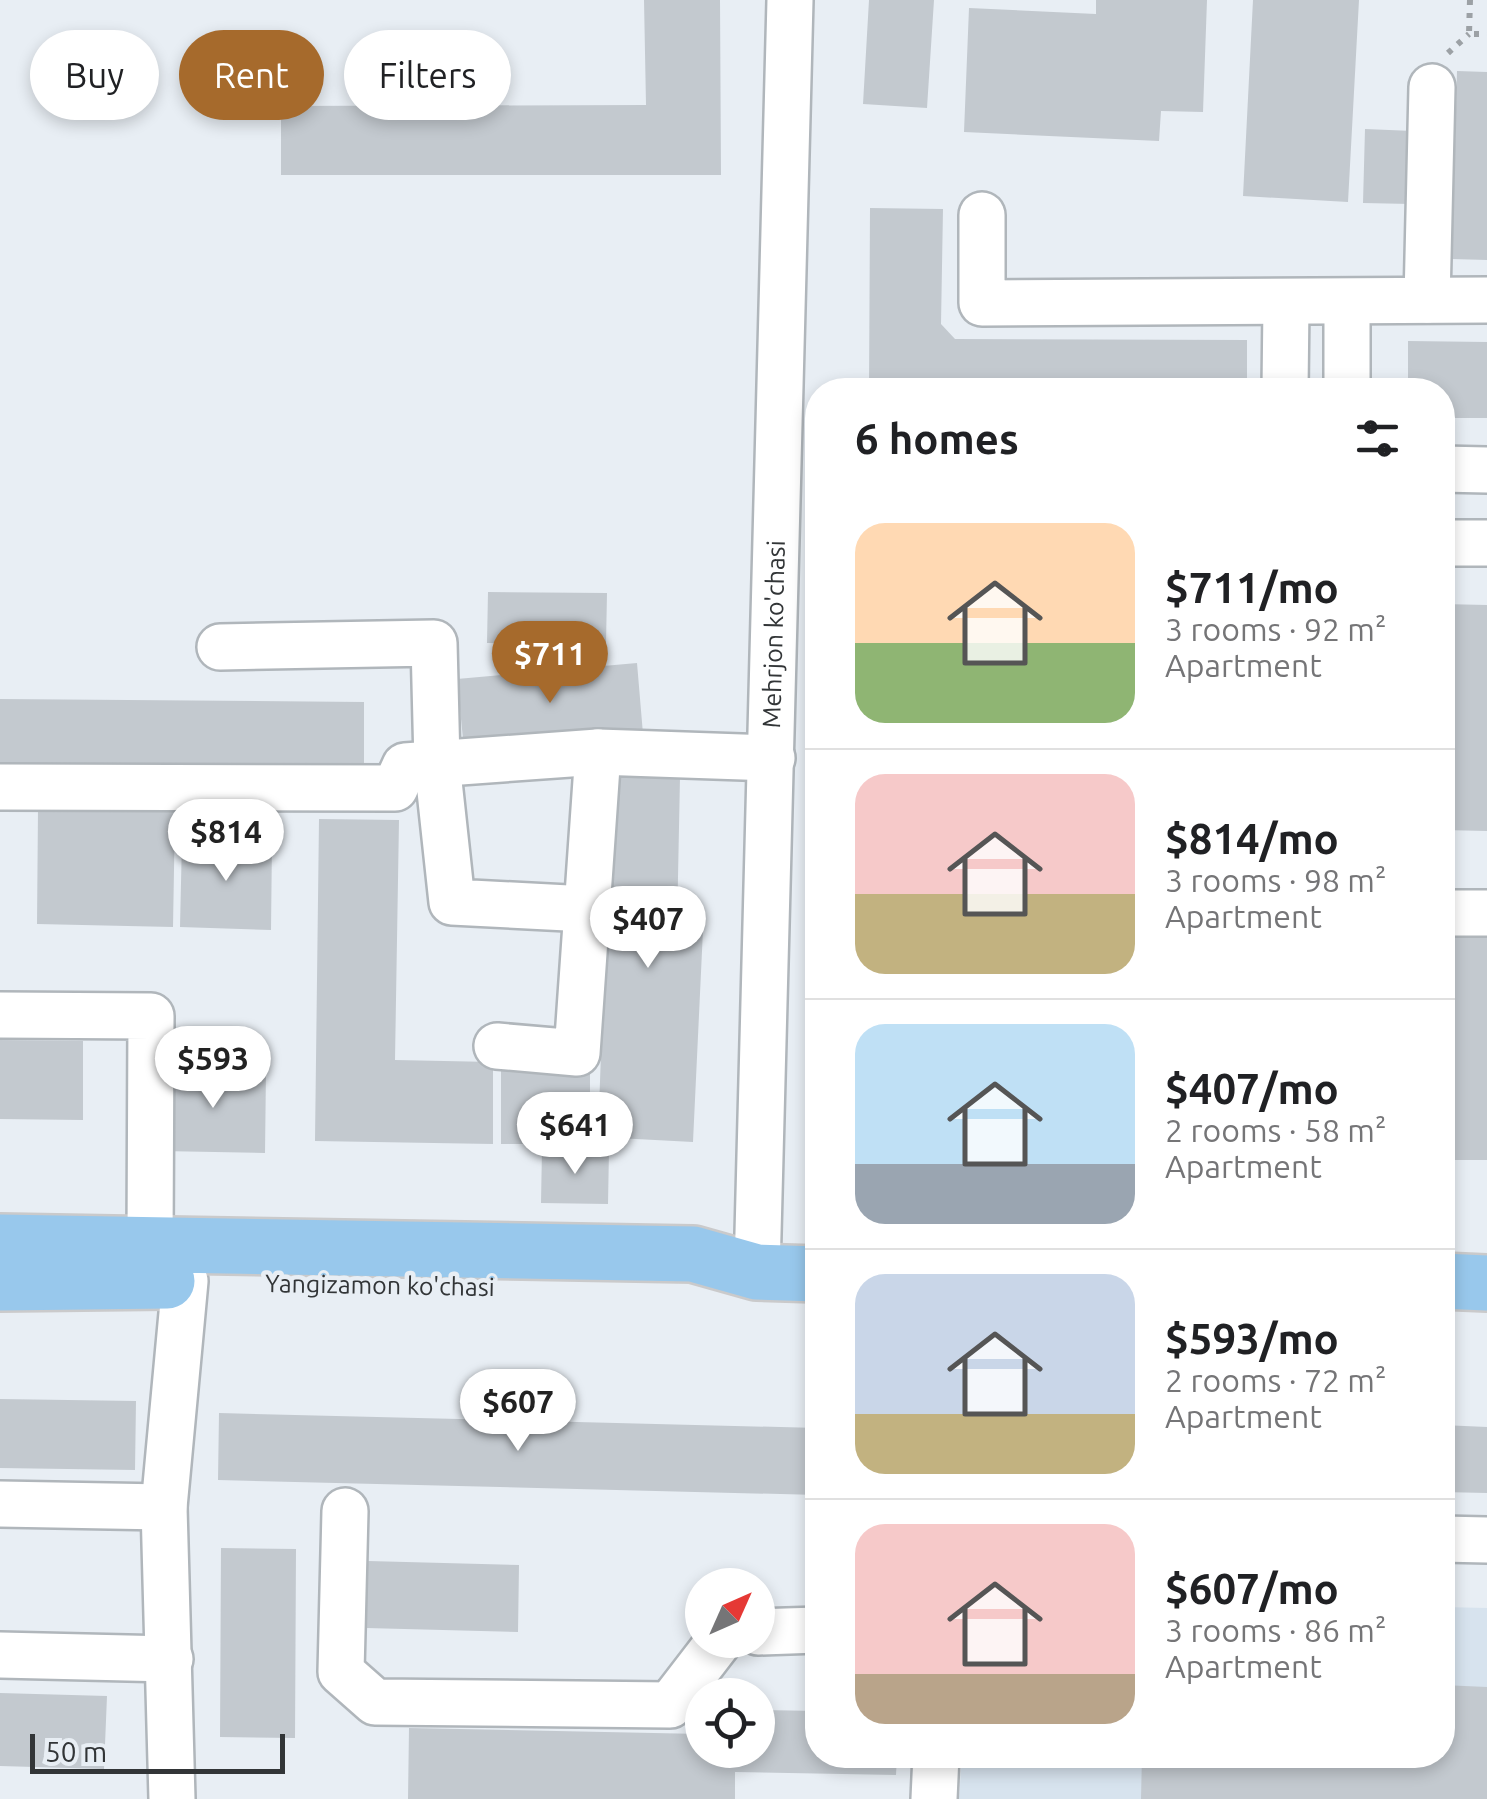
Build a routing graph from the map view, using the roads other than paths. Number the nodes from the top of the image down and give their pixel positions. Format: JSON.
{"nodes":[{"id":1,"x":790,"y":0,"type":"edge"},
{"id":2,"x":1432,"y":87,"type":"dead end"},
{"id":3,"x":982,"y":215,"type":"dead end"},
{"id":4,"x":1427,"y":300,"type":"junction"},
{"id":5,"x":1487,"y":300,"type":"edge"},
{"id":6,"x":1286,"y":304,"type":"junction"},
{"id":7,"x":1347,"y":304,"type":"junction"},
{"id":8,"x":1285,"y":378,"type":"edge"},
{"id":9,"x":1347,"y":378,"type":"edge"},
{"id":10,"x":799,"y":460,"type":"edge"},
{"id":11,"x":1455,"y":470,"type":"edge"},
{"id":12,"x":1487,"y":470,"type":"edge"},
{"id":13,"x":797,"y":539,"type":"edge"},
{"id":14,"x":1455,"y":542,"type":"edge"},
{"id":15,"x":1487,"y":543,"type":"edge"},
{"id":16,"x":220,"y":647,"type":"dead end"},
{"id":17,"x":598,"y":752,"type":"junction"},
{"id":18,"x":772,"y":758,"type":"junction"},
{"id":19,"x":438,"y":763,"type":"junction"},
{"id":20,"x":0,"y":787,"type":"edge"},
{"id":21,"x":587,"y":909,"type":"junction"},
{"id":22,"x":1455,"y":914,"type":"edge"},
{"id":23,"x":1487,"y":914,"type":"edge"},
{"id":24,"x":0,"y":1015,"type":"edge"},
{"id":25,"x":497,"y":1046,"type":"dead end"},
{"id":26,"x":0,"y":1242,"type":"edge"},
{"id":27,"x":168,"y":1262,"type":"junction"},
{"id":28,"x":757,"y":1272,"type":"junction"},
{"id":29,"x":805,"y":1274,"type":"edge"},
{"id":30,"x":1455,"y":1282,"type":"edge"},
{"id":31,"x":0,"y":1283,"type":"edge"},
{"id":32,"x":1487,"y":1283,"type":"edge"},
{"id":33,"x":0,"y":1504,"type":"edge"},
{"id":34,"x":164,"y":1507,"type":"junction"},
{"id":35,"x":345,"y":1511,"type":"dead end"},
{"id":36,"x":1455,"y":1539,"type":"edge"},
{"id":37,"x":1487,"y":1540,"type":"edge"},
{"id":38,"x":805,"y":1630,"type":"edge"},
{"id":39,"x":775,"y":1631,"type":"edge"},
{"id":40,"x":0,"y":1655,"type":"edge"},
{"id":41,"x":706,"y":1658,"type":"edge"},
{"id":42,"x":170,"y":1659,"type":"junction"},
{"id":43,"x":935,"y":1768,"type":"edge"},
{"id":44,"x":172,"y":1799,"type":"edge"},
{"id":45,"x":934,"y":1799,"type":"edge"}],
"edges":[{"from":1,"to":10,"type":"street","name":"Mehrjon ko'chasi"},
{"from":2,"to":4,"type":"street"},
{"from":3,"to":6,"type":"street"},
{"from":4,"to":5,"type":"street"},
{"from":4,"to":7,"type":"street"},
{"from":6,"to":7,"type":"street"},
{"from":6,"to":8,"type":"street"},
{"from":7,"to":9,"type":"street"},
{"from":10,"to":13,"type":"street","name":"Mehrjon ko'chasi"},
{"from":11,"to":12,"type":"street"},
{"from":13,"to":18,"type":"street","name":"Mehrjon ko'chasi"},
{"from":14,"to":15,"type":"street"},
{"from":16,"to":19,"type":"street"},
{"from":17,"to":18,"type":"street"},
{"from":17,"to":19,"type":"street"},
{"from":17,"to":21,"type":"street"},
{"from":18,"to":28,"type":"street","name":"Mehrjon ko'chasi"},
{"from":19,"to":20,"type":"street"},
{"from":19,"to":21,"type":"street"},
{"from":21,"to":25,"type":"street"},
{"from":22,"to":23,"type":"street"},
{"from":24,"to":27,"type":"street"},
{"from":26,"to":27,"type":"main road","name":"Yangizamon ko'chasi"},
{"from":27,"to":28,"type":"main road","name":"Yangizamon ko'chasi"},
{"from":27,"to":31,"type":"main road","name":"Yangizamon ko'chasi"},
{"from":27,"to":34,"type":"street"},
{"from":28,"to":29,"type":"main road","name":"Yangizamon ko'chasi"},
{"from":30,"to":32,"type":"main road"},
{"from":33,"to":34,"type":"street"},
{"from":34,"to":42,"type":"street"},
{"from":35,"to":41,"type":"street"},
{"from":36,"to":37,"type":"street"},
{"from":38,"to":39,"type":"street"},
{"from":40,"to":42,"type":"street"},
{"from":42,"to":44,"type":"street"},
{"from":43,"to":45,"type":"street"}]}
